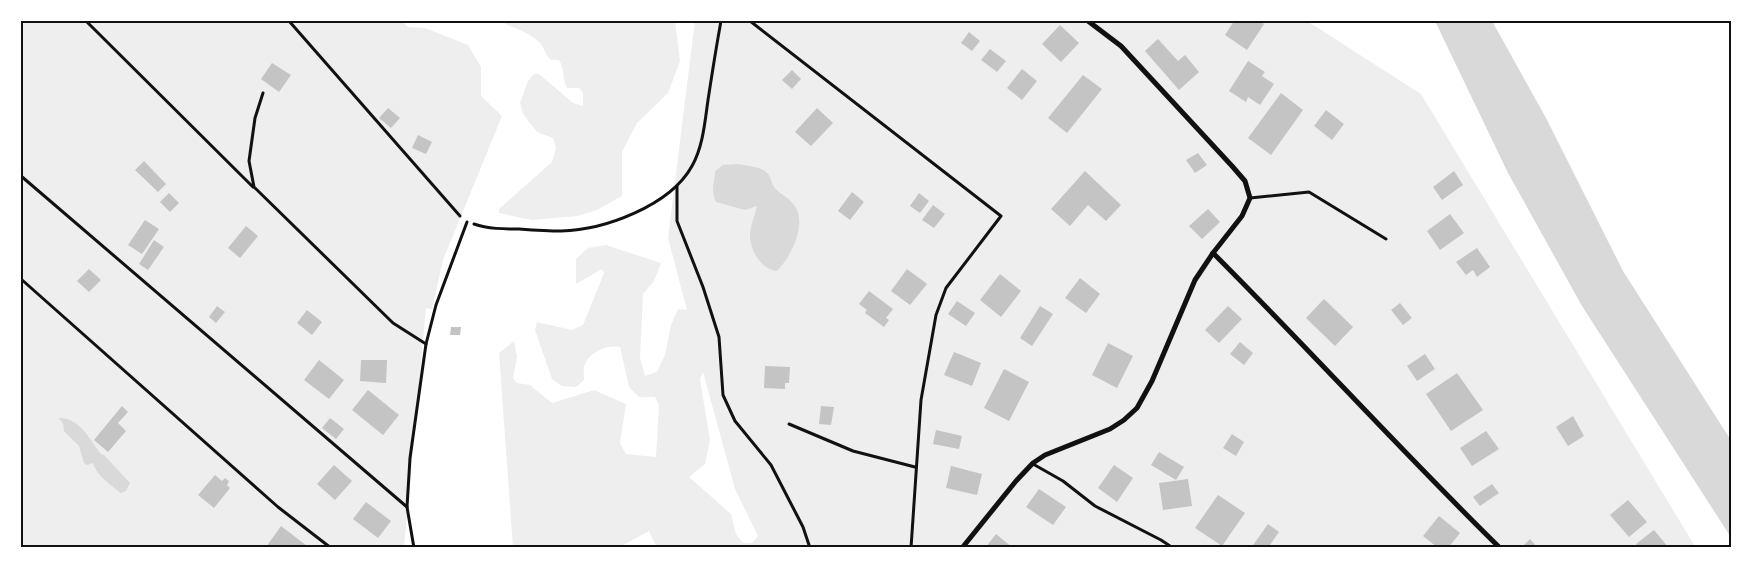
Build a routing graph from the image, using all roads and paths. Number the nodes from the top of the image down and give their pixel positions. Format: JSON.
{"nodes":[{"id":1,"x":86,"y":21,"type":"edge"},
{"id":2,"x":289,"y":21,"type":"edge"},
{"id":3,"x":720,"y":21,"type":"edge"},
{"id":4,"x":750,"y":21,"type":"edge"},
{"id":5,"x":1088,"y":21,"type":"edge"},
{"id":6,"x":263,"y":94,"type":"dead end"},
{"id":7,"x":21,"y":176,"type":"edge"},
{"id":8,"x":677,"y":185,"type":"junction"},
{"id":9,"x":254,"y":187,"type":"junction"},
{"id":10,"x":1250,"y":198,"type":"junction"},
{"id":11,"x":467,"y":222,"type":"junction"},
{"id":12,"x":1386,"y":239,"type":"dead end"},
{"id":13,"x":1213,"y":253,"type":"junction"},
{"id":14,"x":21,"y":279,"type":"edge"},
{"id":15,"x":426,"y":344,"type":"junction"},
{"id":16,"x":788,"y":424,"type":"dead end"},
{"id":17,"x":1033,"y":463,"type":"junction"},
{"id":18,"x":915,"y":467,"type":"junction"},
{"id":19,"x":406,"y":507,"type":"junction"},
{"id":20,"x":331,"y":548,"type":"edge"},
{"id":21,"x":414,"y":548,"type":"edge"},
{"id":22,"x":810,"y":548,"type":"edge"},
{"id":23,"x":911,"y":548,"type":"edge"},
{"id":24,"x":962,"y":548,"type":"edge"},
{"id":25,"x":1172,"y":548,"type":"edge"},
{"id":26,"x":1500,"y":548,"type":"edge"}],
"edges":[{"from":1,"to":9,"type":"lane"},
{"from":2,"to":11,"type":"path"},
{"from":3,"to":8,"type":"path"},
{"from":4,"to":18,"type":"lane"},
{"from":5,"to":10,"type":"street"},
{"from":6,"to":9,"type":"lane"},
{"from":7,"to":19,"type":"lane"},
{"from":8,"to":11,"type":"path"},
{"from":8,"to":22,"type":"path"},
{"from":9,"to":15,"type":"lane"},
{"from":10,"to":12,"type":"lane"},
{"from":10,"to":13,"type":"street"},
{"from":11,"to":15,"type":"lane"},
{"from":13,"to":17,"type":"street"},
{"from":13,"to":26,"type":"street"},
{"from":14,"to":20,"type":"lane"},
{"from":15,"to":19,"type":"lane"},
{"from":16,"to":18,"type":"lane"},
{"from":17,"to":24,"type":"street"},
{"from":17,"to":25,"type":"lane"},
{"from":18,"to":23,"type":"lane"},
{"from":19,"to":21,"type":"lane"}]}
